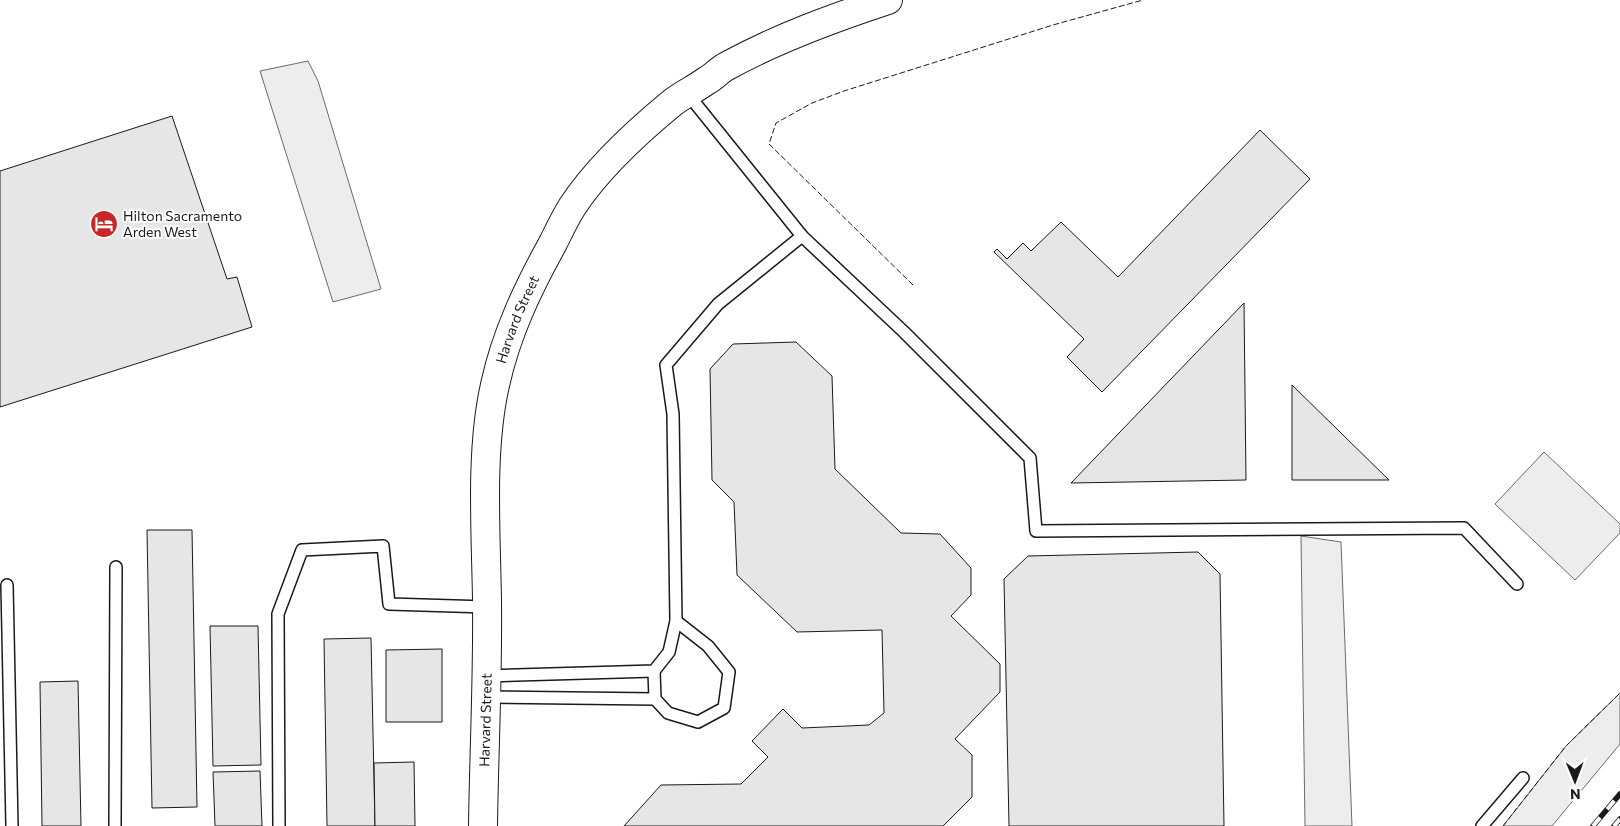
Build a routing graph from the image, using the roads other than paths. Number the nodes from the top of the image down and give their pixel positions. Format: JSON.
{"nodes":[{"id":1,"x":888,"y":0,"type":"edge"},
{"id":2,"x":687,"y":93,"type":"junction"},
{"id":3,"x":802,"y":236,"type":"junction"},
{"id":4,"x":116,"y":567,"type":"dead end"},
{"id":5,"x":1517,"y":584,"type":"dead end"},
{"id":6,"x":7,"y":585,"type":"dead end"},
{"id":7,"x":487,"y":607,"type":"junction"},
{"id":8,"x":676,"y":621,"type":"junction"},
{"id":9,"x":654,"y":671,"type":"junction"},
{"id":10,"x":485,"y":687,"type":"junction"},
{"id":11,"x":655,"y":699,"type":"junction"},
{"id":12,"x":1523,"y":778,"type":"dead end"},
{"id":13,"x":12,"y":826,"type":"edge"},
{"id":14,"x":115,"y":826,"type":"edge"},
{"id":15,"x":279,"y":826,"type":"edge"},
{"id":16,"x":483,"y":826,"type":"edge"},
{"id":17,"x":1482,"y":826,"type":"edge"}],
"edges":[{"from":1,"to":2,"type":"street","name":"Harvard Street"},
{"from":2,"to":3,"type":"lane"},
{"from":2,"to":7,"type":"street","name":"Harvard Street"},
{"from":3,"to":5,"type":"lane"},
{"from":3,"to":8,"type":"lane"},
{"from":4,"to":14,"type":"lane"},
{"from":6,"to":13,"type":"lane"},
{"from":7,"to":10,"type":"street","name":"Harvard Street"},
{"from":7,"to":15,"type":"lane"},
{"from":8,"to":9,"type":"lane"},
{"from":8,"to":11,"type":"lane"},
{"from":9,"to":10,"type":"lane"},
{"from":9,"to":11,"type":"lane"},
{"from":10,"to":11,"type":"lane"},
{"from":10,"to":16,"type":"street","name":"Harvard Street"},
{"from":12,"to":17,"type":"lane"}]}
